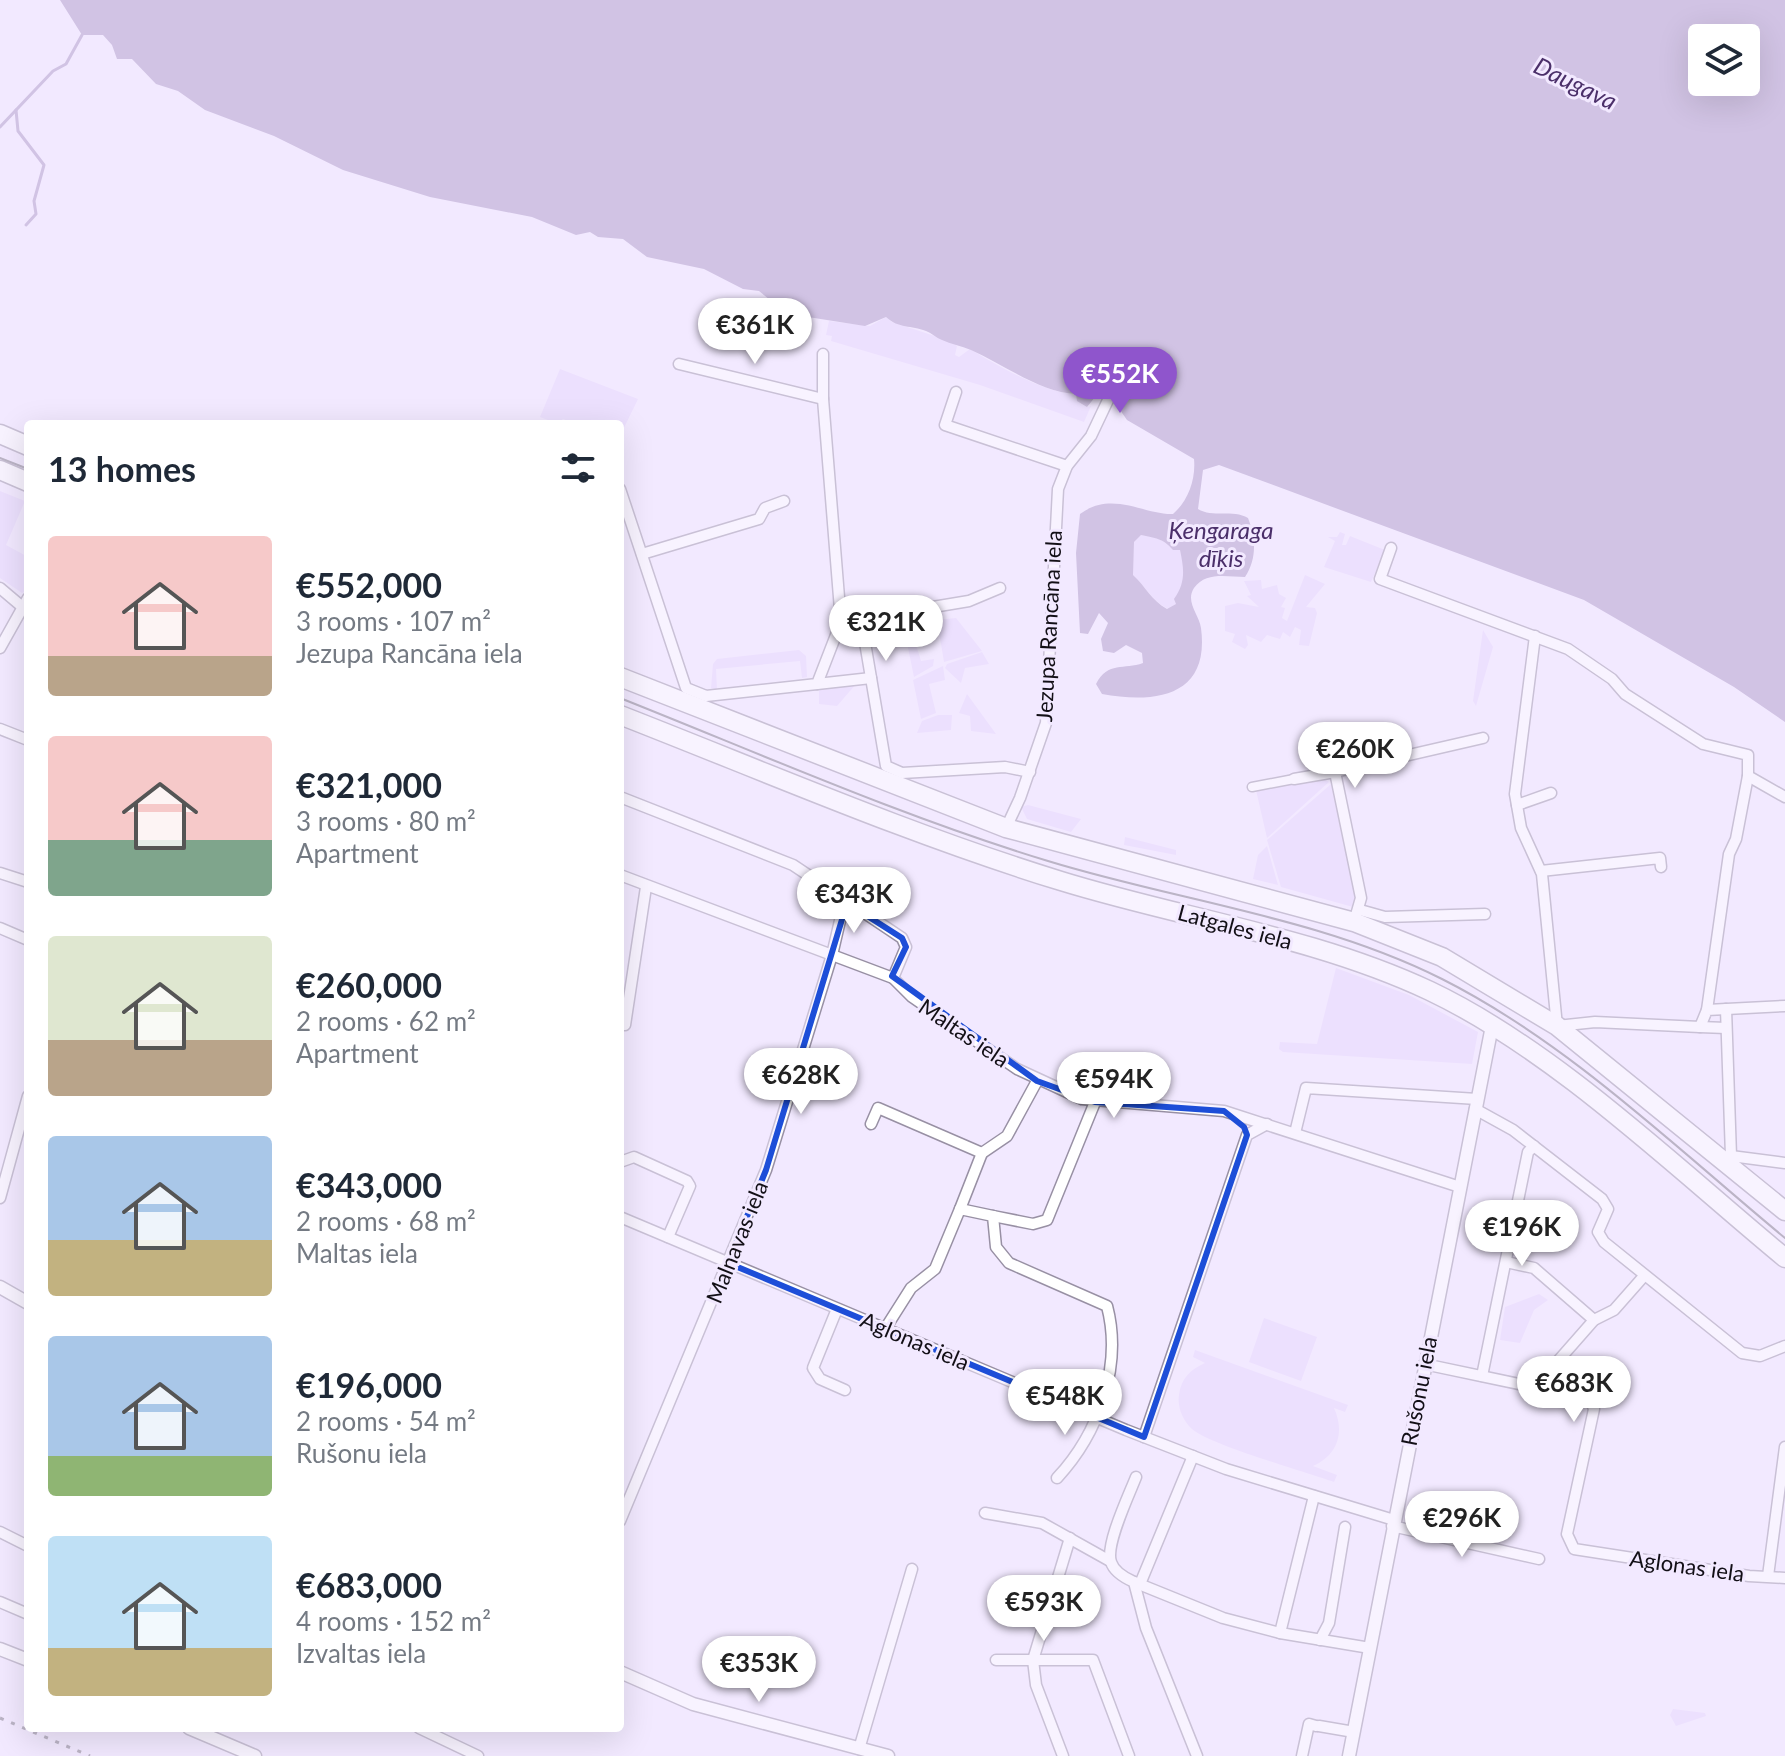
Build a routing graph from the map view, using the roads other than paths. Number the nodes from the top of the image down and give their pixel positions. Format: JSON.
{"nodes":[{"id":1,"x":823,"y":354,"type":"dead end"},
{"id":2,"x":679,"y":364,"type":"dead end"},
{"id":3,"x":1118,"y":379,"type":"dead end"},
{"id":4,"x":956,"y":392,"type":"dead end"},
{"id":5,"x":823,"y":399,"type":"junction"},
{"id":6,"x":0,"y":434,"type":"edge"},
{"id":7,"x":24,"y":444,"type":"edge"},
{"id":8,"x":1067,"y":466,"type":"junction"},
{"id":9,"x":0,"y":470,"type":"edge"},
{"id":10,"x":24,"y":480,"type":"edge"},
{"id":11,"x":624,"y":501,"type":"edge"},
{"id":12,"x":784,"y":501,"type":"dead end"},
{"id":13,"x":1391,"y":548,"type":"dead end"},
{"id":14,"x":642,"y":554,"type":"junction"},
{"id":15,"x":0,"y":588,"type":"edge"},
{"id":16,"x":1000,"y":588,"type":"dead end"},
{"id":17,"x":24,"y":604,"type":"edge"},
{"id":18,"x":24,"y":611,"type":"edge"},
{"id":19,"x":861,"y":619,"type":"junction"},
{"id":20,"x":841,"y":622,"type":"junction"},
{"id":21,"x":1535,"y":636,"type":"junction"},
{"id":22,"x":0,"y":648,"type":"edge"},
{"id":23,"x":624,"y":678,"type":"edge"},
{"id":24,"x":871,"y":678,"type":"junction"},
{"id":25,"x":817,"y":684,"type":"junction"},
{"id":26,"x":693,"y":698,"type":"junction"},
{"id":27,"x":624,"y":717,"type":"edge"},
{"id":28,"x":0,"y":729,"type":"edge"},
{"id":29,"x":24,"y":738,"type":"edge"},
{"id":30,"x":1483,"y":738,"type":"dead end"},
{"id":31,"x":1030,"y":772,"type":"junction"},
{"id":32,"x":1335,"y":772,"type":"junction"},
{"id":33,"x":892,"y":776,"type":"junction"},
{"id":34,"x":1748,"y":776,"type":"junction"},
{"id":35,"x":1294,"y":779,"type":"joint"},
{"id":36,"x":1252,"y":787,"type":"dead end"},
{"id":37,"x":1551,"y":793,"type":"dead end"},
{"id":38,"x":1785,"y":797,"type":"edge"},
{"id":39,"x":624,"y":799,"type":"edge"},
{"id":40,"x":1517,"y":805,"type":"junction"},
{"id":41,"x":1006,"y":828,"type":"junction"},
{"id":42,"x":1049,"y":842,"type":"junction"},
{"id":43,"x":1661,"y":867,"type":"dead end"},
{"id":44,"x":1541,"y":871,"type":"junction"},
{"id":45,"x":0,"y":873,"type":"edge"},
{"id":46,"x":1040,"y":875,"type":"junction"},
{"id":47,"x":624,"y":877,"type":"edge"},
{"id":48,"x":24,"y":881,"type":"edge"},
{"id":49,"x":646,"y":887,"type":"junction"},
{"id":50,"x":847,"y":903,"type":"junction"},
{"id":51,"x":1485,"y":914,"type":"dead end"},
{"id":52,"x":1357,"y":916,"type":"junction"},
{"id":53,"x":0,"y":928,"type":"edge"},
{"id":54,"x":24,"y":938,"type":"edge"},
{"id":55,"x":832,"y":955,"type":"junction"},
{"id":56,"x":893,"y":978,"type":"junction"},
{"id":57,"x":1785,"y":1006,"type":"edge"},
{"id":58,"x":1726,"y":1009,"type":"junction"},
{"id":59,"x":1707,"y":1010,"type":"junction"},
{"id":60,"x":625,"y":1025,"type":"dead end"},
{"id":61,"x":1492,"y":1026,"type":"junction"},
{"id":62,"x":1557,"y":1026,"type":"junction"},
{"id":63,"x":1700,"y":1027,"type":"junction"},
{"id":64,"x":1726,"y":1028,"type":"junction"},
{"id":65,"x":1037,"y":1081,"type":"junction"},
{"id":66,"x":1095,"y":1102,"type":"junction"},
{"id":67,"x":1476,"y":1104,"type":"junction"},
{"id":68,"x":24,"y":1107,"type":"edge"},
{"id":69,"x":1235,"y":1114,"type":"junction"},
{"id":70,"x":871,"y":1124,"type":"dead end"},
{"id":71,"x":1267,"y":1124,"type":"junction"},
{"id":72,"x":1295,"y":1133,"type":"junction"},
{"id":73,"x":1247,"y":1135,"type":"junction"},
{"id":74,"x":1534,"y":1146,"type":"junction"},
{"id":75,"x":982,"y":1153,"type":"junction"},
{"id":76,"x":1729,"y":1160,"type":"junction"},
{"id":77,"x":624,"y":1161,"type":"edge"},
{"id":78,"x":4,"y":1163,"type":"edge"},
{"id":79,"x":1785,"y":1163,"type":"edge"},
{"id":80,"x":1460,"y":1187,"type":"junction"},
{"id":81,"x":0,"y":1198,"type":"edge"},
{"id":82,"x":960,"y":1209,"type":"junction"},
{"id":83,"x":1785,"y":1211,"type":"edge"},
{"id":84,"x":993,"y":1216,"type":"junction"},
{"id":85,"x":624,"y":1219,"type":"edge"},
{"id":86,"x":668,"y":1237,"type":"junction"},
{"id":87,"x":1785,"y":1258,"type":"edge"},
{"id":88,"x":1506,"y":1262,"type":"junction"},
{"id":89,"x":728,"y":1263,"type":"junction"},
{"id":90,"x":1644,"y":1276,"type":"junction"},
{"id":91,"x":0,"y":1287,"type":"edge"},
{"id":92,"x":24,"y":1301,"type":"edge"},
{"id":93,"x":837,"y":1309,"type":"junction"},
{"id":94,"x":1594,"y":1320,"type":"junction"},
{"id":95,"x":885,"y":1329,"type":"junction"},
{"id":96,"x":1785,"y":1346,"type":"edge"},
{"id":97,"x":1424,"y":1364,"type":"junction"},
{"id":98,"x":1482,"y":1376,"type":"junction"},
{"id":99,"x":1536,"y":1386,"type":"junction"},
{"id":100,"x":845,"y":1390,"type":"dead end"},
{"id":101,"x":1098,"y":1418,"type":"junction"},
{"id":102,"x":1144,"y":1437,"type":"junction"},
{"id":103,"x":1785,"y":1447,"type":"edge"},
{"id":104,"x":1193,"y":1456,"type":"junction"},
{"id":105,"x":1136,"y":1477,"type":"dead end"},
{"id":106,"x":1057,"y":1478,"type":"dead end"},
{"id":107,"x":1314,"y":1496,"type":"junction"},
{"id":108,"x":624,"y":1511,"type":"edge"},
{"id":109,"x":985,"y":1513,"type":"dead end"},
{"id":110,"x":1393,"y":1523,"type":"junction"},
{"id":111,"x":1345,"y":1527,"type":"dead end"},
{"id":112,"x":0,"y":1532,"type":"edge"},
{"id":113,"x":1070,"y":1538,"type":"junction"},
{"id":114,"x":24,"y":1544,"type":"edge"},
{"id":115,"x":1539,"y":1559,"type":"dead end"},
{"id":116,"x":1110,"y":1561,"type":"junction"},
{"id":117,"x":912,"y":1569,"type":"dead end"},
{"id":118,"x":1768,"y":1576,"type":"junction"},
{"id":119,"x":1785,"y":1578,"type":"edge"},
{"id":120,"x":1137,"y":1583,"type":"junction"},
{"id":121,"x":0,"y":1602,"type":"edge"},
{"id":122,"x":24,"y":1612,"type":"edge"},
{"id":123,"x":1280,"y":1633,"type":"junction"},
{"id":124,"x":1320,"y":1640,"type":"junction"},
{"id":125,"x":1370,"y":1648,"type":"junction"},
{"id":126,"x":0,"y":1649,"type":"edge"},
{"id":127,"x":24,"y":1658,"type":"edge"},
{"id":128,"x":996,"y":1660,"type":"dead end"},
{"id":129,"x":1033,"y":1660,"type":"junction"},
{"id":130,"x":624,"y":1674,"type":"edge"},
{"id":131,"x":198,"y":1732,"type":"edge"},
{"id":132,"x":427,"y":1732,"type":"edge"},
{"id":133,"x":1354,"y":1732,"type":"junction"},
{"id":134,"x":859,"y":1749,"type":"junction"},
{"id":135,"x":255,"y":1756,"type":"edge"},
{"id":136,"x":478,"y":1756,"type":"edge"},
{"id":137,"x":888,"y":1756,"type":"edge"},
{"id":138,"x":1063,"y":1756,"type":"edge"},
{"id":139,"x":1129,"y":1756,"type":"edge"},
{"id":140,"x":1197,"y":1756,"type":"edge"},
{"id":141,"x":1302,"y":1756,"type":"edge"},
{"id":142,"x":1349,"y":1756,"type":"edge"}],
"edges":[{"from":1,"to":5,"type":"street"},
{"from":2,"to":5,"type":"street"},
{"from":3,"to":8,"type":"street"},
{"from":4,"to":8,"type":"street"},
{"from":5,"to":20,"type":"street"},
{"from":6,"to":7,"type":"highway"},
{"from":8,"to":31,"type":"street","name":"Jezupa Rancāna iela"},
{"from":9,"to":10,"type":"highway"},
{"from":11,"to":14,"type":"street"},
{"from":12,"to":14,"type":"street"},
{"from":13,"to":21,"type":"street"},
{"from":14,"to":26,"type":"street"},
{"from":15,"to":17,"type":"street"},
{"from":16,"to":19,"type":"street"},
{"from":18,"to":22,"type":"street"},
{"from":19,"to":20,"type":"street"},
{"from":19,"to":24,"type":"street"},
{"from":20,"to":25,"type":"street"},
{"from":21,"to":34,"type":"street"},
{"from":21,"to":40,"type":"street"},
{"from":23,"to":26,"type":"highway","name":"Latgales iela"},
{"from":24,"to":25,"type":"street"},
{"from":24,"to":33,"type":"street"},
{"from":25,"to":26,"type":"street"},
{"from":26,"to":33,"type":"highway","name":"Latgales iela"},
{"from":27,"to":46,"type":"highway","name":"Latgales iela"},
{"from":28,"to":29,"type":"street"},
{"from":30,"to":32,"type":"street"},
{"from":31,"to":33,"type":"street"},
{"from":31,"to":41,"type":"street","name":"Jezupa Rancāna iela"},
{"from":32,"to":35,"type":"street"},
{"from":32,"to":52,"type":"street"},
{"from":33,"to":41,"type":"highway","name":"Latgales iela"},
{"from":34,"to":38,"type":"street"},
{"from":34,"to":59,"type":"street"},
{"from":35,"to":36,"type":"street"},
{"from":37,"to":40,"type":"street"},
{"from":39,"to":50,"type":"street"},
{"from":40,"to":44,"type":"street"},
{"from":41,"to":42,"type":"highway","name":"Latgales iela"},
{"from":42,"to":46,"type":"highway"},
{"from":42,"to":52,"type":"highway","name":"Latgales iela"},
{"from":43,"to":44,"type":"street"},
{"from":44,"to":62,"type":"street"},
{"from":45,"to":48,"type":"street"},
{"from":46,"to":61,"type":"highway","name":"Latgales iela"},
{"from":47,"to":49,"type":"street","name":"Maltas iela"},
{"from":49,"to":55,"type":"street","name":"Maltas iela"},
{"from":49,"to":60,"type":"street"},
{"from":50,"to":55,"type":"street","name":"Malnavas iela"},
{"from":50,"to":56,"type":"street"},
{"from":51,"to":52,"type":"street"},
{"from":52,"to":62,"type":"highway","name":"Latgales iela"},
{"from":53,"to":54,"type":"street"},
{"from":55,"to":56,"type":"street","name":"Maltas iela"},
{"from":55,"to":89,"type":"street","name":"Malnavas iela"},
{"from":56,"to":65,"type":"street","name":"Maltas iela"},
{"from":57,"to":58,"type":"street"},
{"from":58,"to":59,"type":"street"},
{"from":58,"to":64,"type":"street"},
{"from":59,"to":63,"type":"street"},
{"from":61,"to":67,"type":"street","name":"Rušonu iela"},
{"from":61,"to":87,"type":"highway","name":"Latgales iela"},
{"from":62,"to":63,"type":"street"},
{"from":62,"to":76,"type":"highway","name":"Latgales iela"},
{"from":63,"to":64,"type":"street"},
{"from":64,"to":76,"type":"street"},
{"from":65,"to":66,"type":"street","name":"Maltas iela"},
{"from":65,"to":75,"type":"street"},
{"from":66,"to":69,"type":"street","name":"Maltas iela"},
{"from":66,"to":84,"type":"street"},
{"from":67,"to":72,"type":"street"},
{"from":67,"to":74,"type":"street"},
{"from":67,"to":80,"type":"street","name":"Rušonu iela"},
{"from":68,"to":78,"type":"street"},
{"from":69,"to":71,"type":"street","name":"Maltas iela"},
{"from":69,"to":73,"type":"street"},
{"from":70,"to":75,"type":"street"},
{"from":71,"to":72,"type":"street","name":"Maltas iela"},
{"from":71,"to":73,"type":"street"},
{"from":72,"to":80,"type":"street","name":"Maltas iela"},
{"from":73,"to":102,"type":"street"},
{"from":74,"to":88,"type":"street"},
{"from":74,"to":90,"type":"street"},
{"from":75,"to":82,"type":"street"},
{"from":76,"to":79,"type":"street"},
{"from":76,"to":83,"type":"highway","name":"Latgales iela"},
{"from":77,"to":86,"type":"street"},
{"from":78,"to":81,"type":"street"},
{"from":80,"to":97,"type":"street","name":"Rušonu iela"},
{"from":82,"to":84,"type":"street"},
{"from":82,"to":95,"type":"street"},
{"from":84,"to":101,"type":"street"},
{"from":85,"to":86,"type":"street","name":"Aglonas iela"},
{"from":86,"to":89,"type":"street","name":"Aglonas iela"},
{"from":88,"to":94,"type":"street"},
{"from":88,"to":98,"type":"street"},
{"from":89,"to":93,"type":"street","name":"Aglonas iela"},
{"from":89,"to":108,"type":"street","name":"Malnavas iela"},
{"from":90,"to":94,"type":"street"},
{"from":90,"to":96,"type":"street"},
{"from":91,"to":92,"type":"street"},
{"from":93,"to":95,"type":"street","name":"Aglonas iela"},
{"from":93,"to":100,"type":"street"},
{"from":94,"to":99,"type":"street"},
{"from":95,"to":101,"type":"street","name":"Aglonas iela"},
{"from":97,"to":98,"type":"street"},
{"from":97,"to":110,"type":"street","name":"Rušonu iela"},
{"from":98,"to":99,"type":"street"},
{"from":99,"to":118,"type":"street","name":"Aglonas iela"},
{"from":101,"to":102,"type":"street","name":"Aglonas iela"},
{"from":101,"to":106,"type":"street"},
{"from":102,"to":104,"type":"street","name":"Aglonas iela"},
{"from":103,"to":118,"type":"street"},
{"from":104,"to":107,"type":"street","name":"Aglonas iela"},
{"from":104,"to":120,"type":"street"},
{"from":105,"to":116,"type":"street"},
{"from":107,"to":110,"type":"street","name":"Aglonas iela"},
{"from":107,"to":123,"type":"street"},
{"from":109,"to":113,"type":"street"},
{"from":110,"to":115,"type":"street","name":"Aglonas iela"},
{"from":110,"to":125,"type":"street","name":"Rušonu iela"},
{"from":111,"to":124,"type":"street"},
{"from":112,"to":114,"type":"street"},
{"from":113,"to":116,"type":"street"},
{"from":113,"to":129,"type":"street"},
{"from":116,"to":120,"type":"street"},
{"from":117,"to":134,"type":"street"},
{"from":118,"to":119,"type":"street","name":"Aglonas iela"},
{"from":120,"to":123,"type":"street"},
{"from":120,"to":140,"type":"street"},
{"from":121,"to":122,"type":"street"},
{"from":123,"to":124,"type":"street"},
{"from":124,"to":125,"type":"street"},
{"from":125,"to":133,"type":"street","name":"Rušonu iela"},
{"from":126,"to":127,"type":"street"},
{"from":128,"to":129,"type":"street"},
{"from":129,"to":138,"type":"street"},
{"from":129,"to":139,"type":"street"},
{"from":130,"to":134,"type":"street"},
{"from":131,"to":135,"type":"street"},
{"from":132,"to":136,"type":"street"},
{"from":133,"to":141,"type":"street"},
{"from":133,"to":142,"type":"street","name":"Rušonu iela"},
{"from":134,"to":137,"type":"street"}]}
